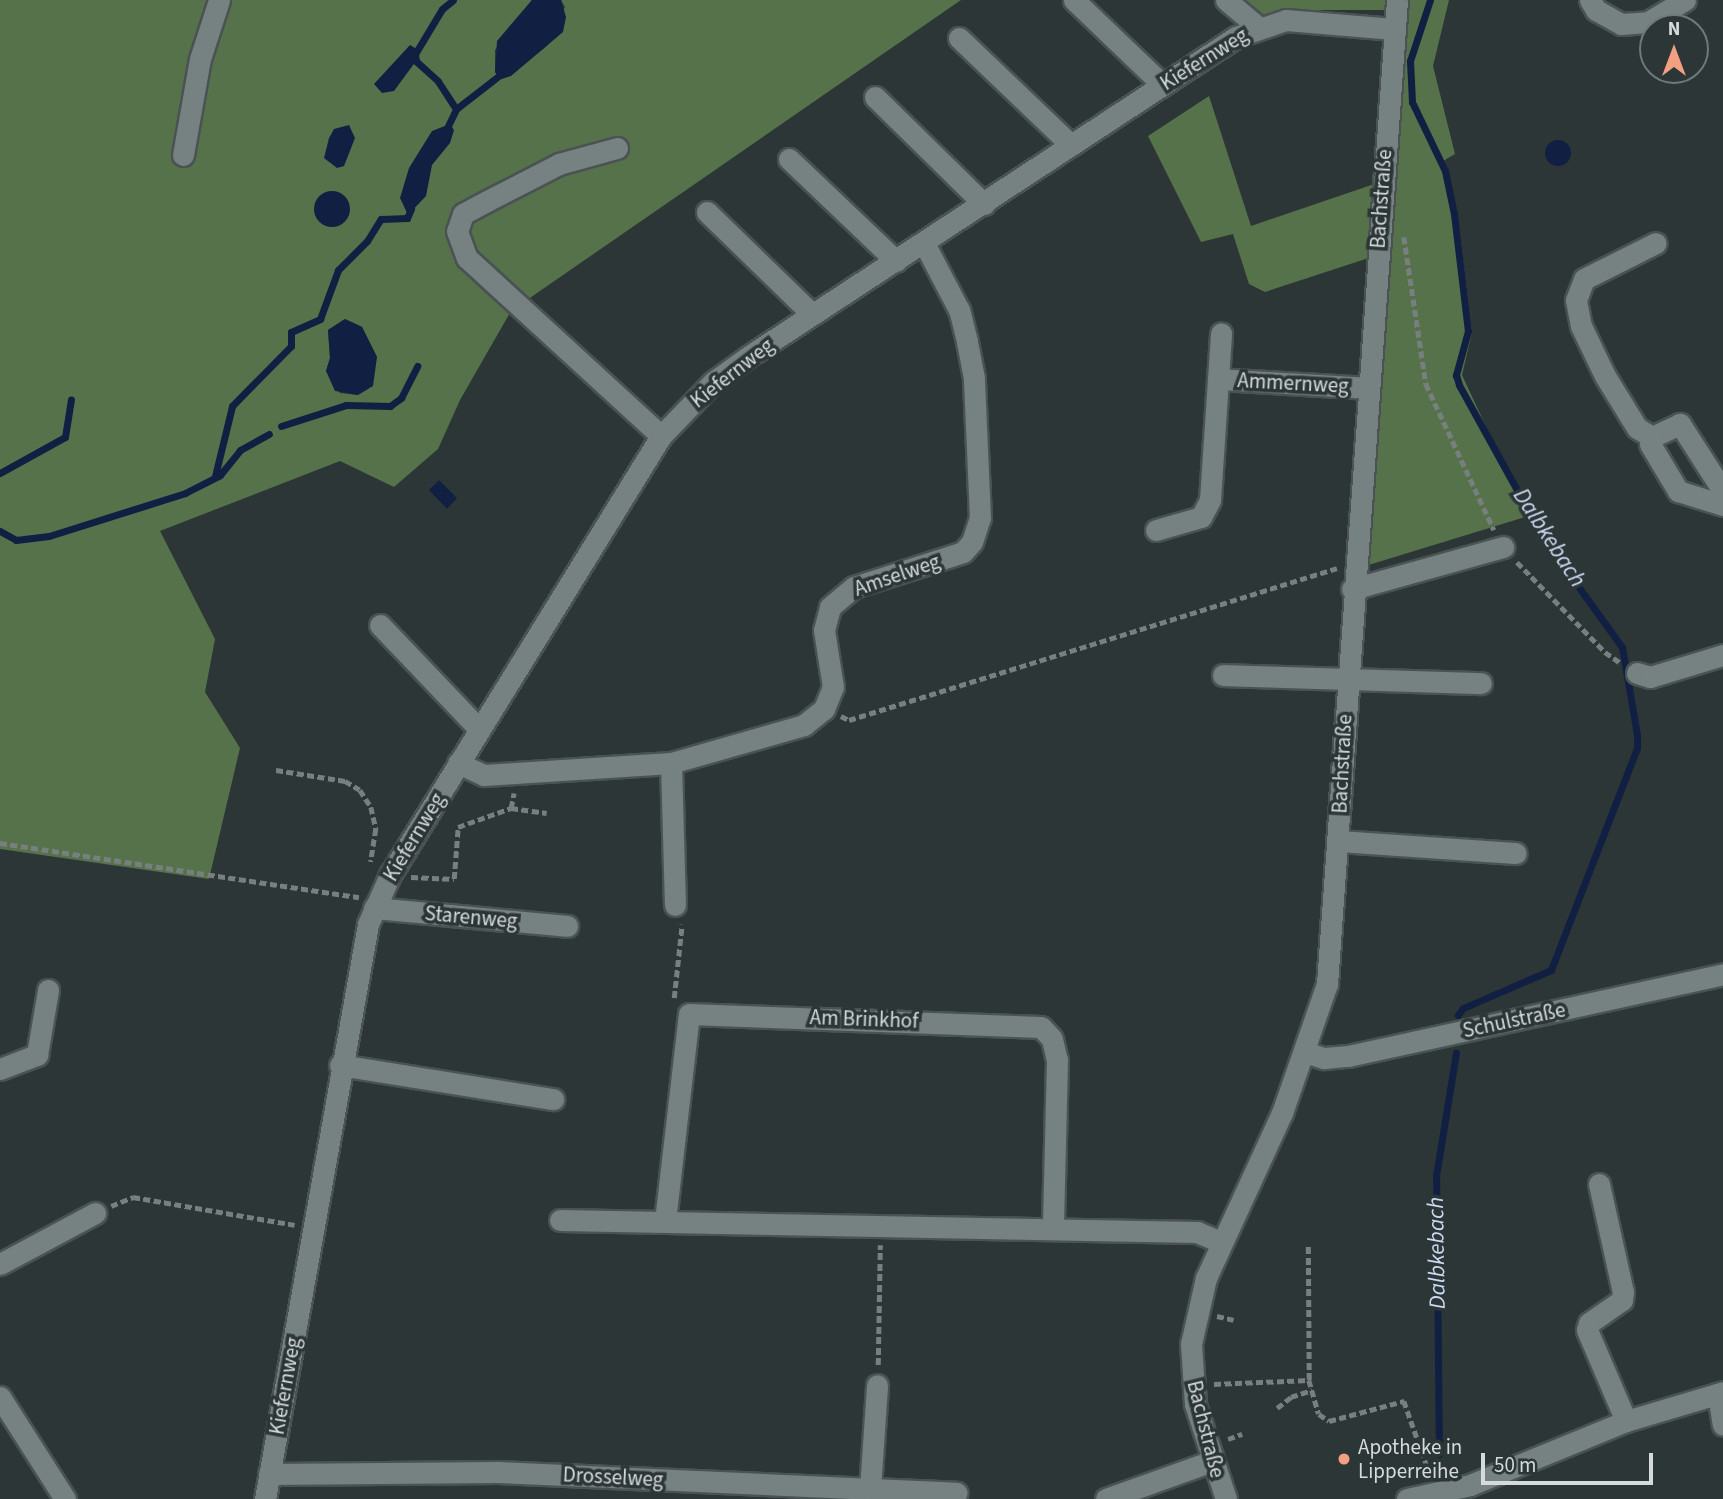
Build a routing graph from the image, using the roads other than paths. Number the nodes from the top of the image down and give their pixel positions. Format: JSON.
{"nodes":[{"id":1,"x":219,"y":0,"type":"edge"},
{"id":2,"x":1073,"y":0,"type":"edge"},
{"id":3,"x":1226,"y":0,"type":"edge"},
{"id":4,"x":1397,"y":0,"type":"edge"},
{"id":5,"x":1590,"y":0,"type":"edge"},
{"id":6,"x":1685,"y":0,"type":"edge"},
{"id":7,"x":1257,"y":26,"type":"junction"},
{"id":8,"x":1394,"y":29,"type":"junction"},
{"id":9,"x":959,"y":38,"type":"dead end"},
{"id":10,"x":1162,"y":84,"type":"junction"},
{"id":11,"x":874,"y":97,"type":"dead end"},
{"id":12,"x":1071,"y":145,"type":"junction"},
{"id":13,"x":617,"y":148,"type":"dead end"},
{"id":14,"x":183,"y":155,"type":"dead end"},
{"id":15,"x":789,"y":159,"type":"dead end"},
{"id":16,"x":984,"y":204,"type":"junction"},
{"id":17,"x":707,"y":212,"type":"dead end"},
{"id":18,"x":924,"y":243,"type":"junction"},
{"id":19,"x":1656,"y":243,"type":"dead end"},
{"id":20,"x":896,"y":261,"type":"junction"},
{"id":21,"x":812,"y":314,"type":"junction"},
{"id":22,"x":1221,"y":333,"type":"dead end"},
{"id":23,"x":1218,"y":379,"type":"junction"},
{"id":24,"x":1368,"y":388,"type":"junction"},
{"id":25,"x":661,"y":436,"type":"junction"},
{"id":26,"x":1652,"y":437,"type":"junction"},
{"id":27,"x":1723,"y":491,"type":"edge"},
{"id":28,"x":1723,"y":505,"type":"edge"},
{"id":29,"x":1156,"y":530,"type":"dead end"},
{"id":30,"x":1503,"y":547,"type":"road end"},
{"id":31,"x":1352,"y":590,"type":"junction"},
{"id":32,"x":380,"y":625,"type":"dead end"},
{"id":33,"x":1723,"y":655,"type":"edge"},
{"id":34,"x":1637,"y":673,"type":"dead end"},
{"id":35,"x":1223,"y":675,"type":"dead end"},
{"id":36,"x":1346,"y":679,"type":"junction"},
{"id":37,"x":1481,"y":683,"type":"dead end"},
{"id":38,"x":479,"y":729,"type":"junction"},
{"id":39,"x":671,"y":762,"type":"junction"},
{"id":40,"x":458,"y":763,"type":"junction"},
{"id":41,"x":1338,"y":841,"type":"junction"},
{"id":42,"x":1516,"y":853,"type":"dead end"},
{"id":43,"x":381,"y":893,"type":"junction"},
{"id":44,"x":675,"y":905,"type":"road end"},
{"id":45,"x":567,"y":926,"type":"dead end"},
{"id":46,"x":1723,"y":974,"type":"edge"},
{"id":47,"x":48,"y":990,"type":"dead end"},
{"id":48,"x":1305,"y":1052,"type":"junction"},
{"id":49,"x":340,"y":1065,"type":"junction"},
{"id":50,"x":0,"y":1069,"type":"edge"},
{"id":51,"x":553,"y":1099,"type":"dead end"},
{"id":52,"x":1599,"y":1184,"type":"dead end"},
{"id":53,"x":94,"y":1213,"type":"road end"},
{"id":54,"x":560,"y":1220,"type":"dead end"},
{"id":55,"x":665,"y":1221,"type":"junction"},
{"id":56,"x":1054,"y":1228,"type":"junction"},
{"id":57,"x":1221,"y":1242,"type":"junction"},
{"id":58,"x":0,"y":1264,"type":"edge"},
{"id":59,"x":877,"y":1385,"type":"road end"},
{"id":60,"x":1721,"y":1393,"type":"edge"},
{"id":61,"x":0,"y":1397,"type":"edge"},
{"id":62,"x":1626,"y":1421,"type":"junction"},
{"id":63,"x":1723,"y":1425,"type":"edge"},
{"id":64,"x":1212,"y":1461,"type":"junction"},
{"id":65,"x":269,"y":1474,"type":"junction"},
{"id":66,"x":870,"y":1489,"type":"junction"},
{"id":67,"x":957,"y":1493,"type":"dead end"},
{"id":68,"x":65,"y":1499,"type":"edge"},
{"id":69,"x":265,"y":1499,"type":"edge"},
{"id":70,"x":1106,"y":1499,"type":"edge"},
{"id":71,"x":1226,"y":1499,"type":"edge"},
{"id":72,"x":1407,"y":1499,"type":"edge"}],
"edges":[{"from":1,"to":14,"type":"street"},
{"from":2,"to":10,"type":"street"},
{"from":3,"to":7,"type":"street"},
{"from":4,"to":8,"type":"street","name":"Bachstraße"},
{"from":5,"to":6,"type":"street"},
{"from":7,"to":8,"type":"street","name":"Kiefernweg"},
{"from":7,"to":10,"type":"street","name":"Kiefernweg"},
{"from":8,"to":24,"type":"street","name":"Bachstraße"},
{"from":9,"to":12,"type":"street"},
{"from":10,"to":12,"type":"street","name":"Kiefernweg"},
{"from":11,"to":16,"type":"street"},
{"from":12,"to":16,"type":"street","name":"Kiefernweg"},
{"from":13,"to":25,"type":"street"},
{"from":15,"to":20,"type":"street"},
{"from":16,"to":18,"type":"street","name":"Kiefernweg"},
{"from":17,"to":21,"type":"street"},
{"from":18,"to":20,"type":"street","name":"Kiefernweg"},
{"from":18,"to":39,"type":"street","name":"Amselweg"},
{"from":19,"to":26,"type":"street"},
{"from":20,"to":21,"type":"street","name":"Kiefernweg"},
{"from":21,"to":25,"type":"street","name":"Kiefernweg"},
{"from":22,"to":23,"type":"street","name":"Ammernweg"},
{"from":23,"to":24,"type":"street","name":"Ammernweg"},
{"from":23,"to":29,"type":"street","name":"Ammernweg"},
{"from":24,"to":31,"type":"street","name":"Bachstraße"},
{"from":25,"to":38,"type":"street","name":"Kiefernweg"},
{"from":26,"to":27,"type":"street"},
{"from":26,"to":28,"type":"street"},
{"from":30,"to":31,"type":"street"},
{"from":31,"to":36,"type":"street","name":"Bachstraße"},
{"from":32,"to":38,"type":"street"},
{"from":33,"to":34,"type":"street"},
{"from":35,"to":36,"type":"street"},
{"from":36,"to":37,"type":"street"},
{"from":36,"to":41,"type":"street","name":"Bachstraße"},
{"from":38,"to":40,"type":"street","name":"Kiefernweg"},
{"from":39,"to":40,"type":"street"},
{"from":39,"to":44,"type":"street"},
{"from":40,"to":43,"type":"street","name":"Kiefernweg"},
{"from":41,"to":42,"type":"street"},
{"from":41,"to":48,"type":"street","name":"Bachstraße"},
{"from":43,"to":45,"type":"street","name":"Starenweg"},
{"from":43,"to":49,"type":"street","name":"Kiefernweg"},
{"from":46,"to":48,"type":"street","name":"Schulstraße"},
{"from":47,"to":50,"type":"street"},
{"from":48,"to":57,"type":"street","name":"Bachstraße"},
{"from":49,"to":51,"type":"street"},
{"from":49,"to":65,"type":"street","name":"Kiefernweg"},
{"from":52,"to":62,"type":"street"},
{"from":53,"to":58,"type":"street"},
{"from":54,"to":55,"type":"street"},
{"from":55,"to":56,"type":"street"},
{"from":55,"to":56,"type":"street","name":"Am Brinkhof"},
{"from":56,"to":57,"type":"street"},
{"from":57,"to":64,"type":"street","name":"Bachstraße"},
{"from":59,"to":66,"type":"street"},
{"from":60,"to":62,"type":"street"},
{"from":60,"to":63,"type":"street"},
{"from":61,"to":68,"type":"street"},
{"from":62,"to":72,"type":"street"},
{"from":64,"to":70,"type":"street"},
{"from":64,"to":71,"type":"street","name":"Bachstraße"},
{"from":65,"to":66,"type":"street","name":"Drosselweg"},
{"from":65,"to":69,"type":"street","name":"Kiefernweg"},
{"from":66,"to":67,"type":"street","name":"Drosselweg"}]}
